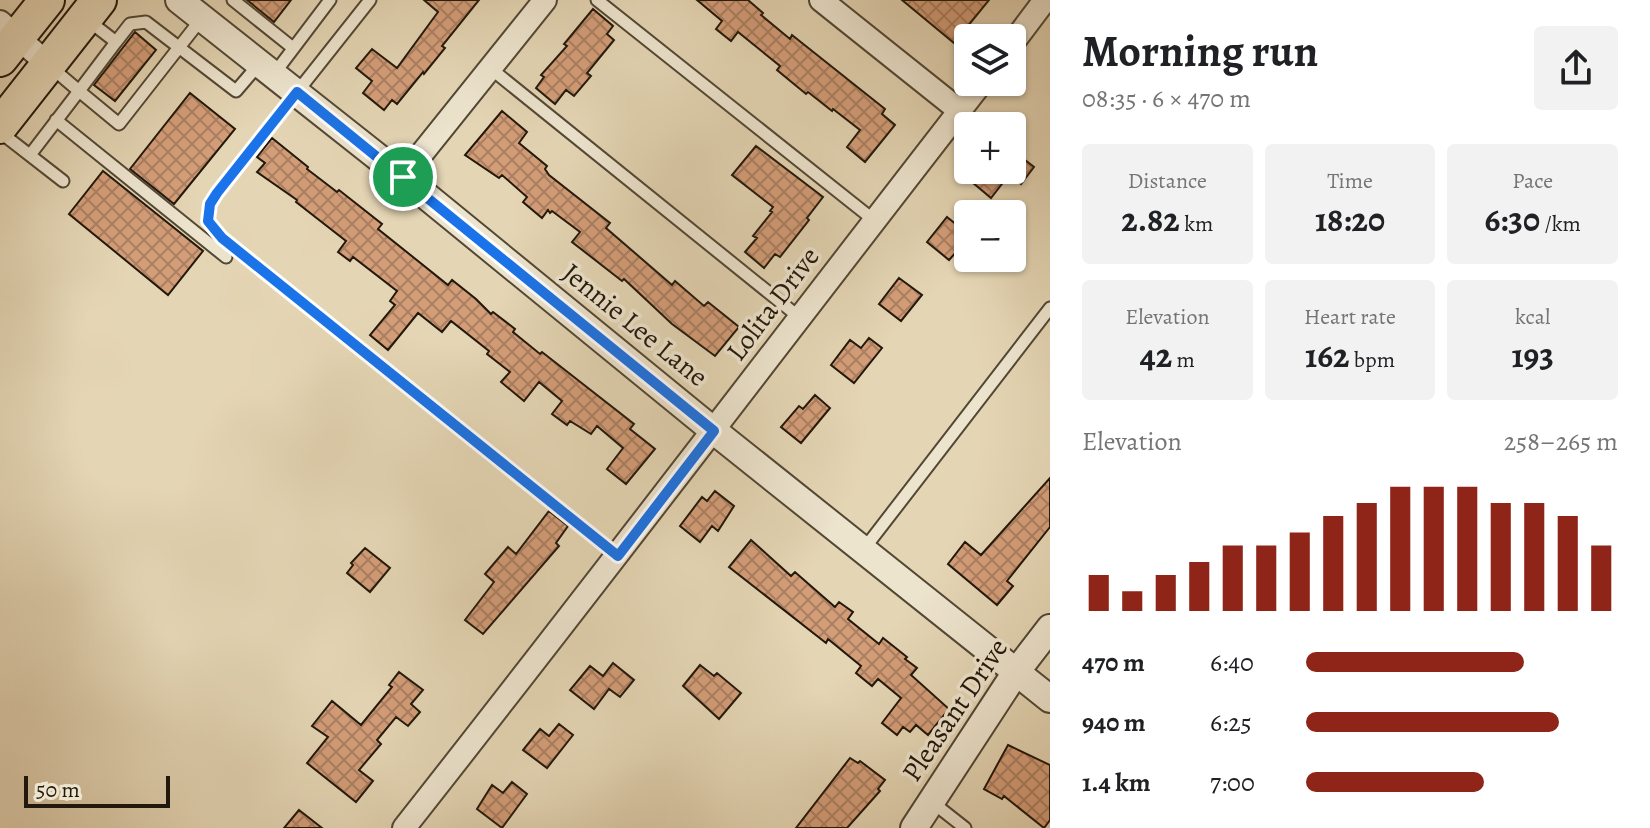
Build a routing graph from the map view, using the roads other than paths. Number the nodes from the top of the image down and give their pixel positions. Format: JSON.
{"nodes":[{"id":1,"x":47,"y":0,"type":"edge"},
{"id":2,"x":179,"y":0,"type":"edge"},
{"id":3,"x":233,"y":0,"type":"edge"},
{"id":4,"x":330,"y":0,"type":"edge"},
{"id":5,"x":370,"y":0,"type":"edge"},
{"id":6,"x":545,"y":0,"type":"edge"},
{"id":7,"x":597,"y":0,"type":"edge"},
{"id":8,"x":821,"y":0,"type":"edge"},
{"id":9,"x":1044,"y":0,"type":"edge"},
{"id":10,"x":92,"y":9,"type":"edge"},
{"id":11,"x":203,"y":18,"type":"junction"},
{"id":12,"x":1026,"y":25,"type":"edge"},
{"id":13,"x":6,"y":39,"type":"edge"},
{"id":14,"x":116,"y":42,"type":"junction"},
{"id":15,"x":179,"y":47,"type":"junction"},
{"id":16,"x":293,"y":48,"type":"junction"},
{"id":17,"x":49,"y":65,"type":"junction"},
{"id":18,"x":267,"y":68,"type":"junction"},
{"id":19,"x":490,"y":68,"type":"junction"},
{"id":20,"x":79,"y":91,"type":"junction"},
{"id":21,"x":297,"y":92,"type":"junction"},
{"id":22,"x":971,"y":96,"type":"edge"},
{"id":23,"x":960,"y":111,"type":"junction"},
{"id":24,"x":56,"y":120,"type":"junction"},
{"id":25,"x":0,"y":128,"type":"edge"},
{"id":26,"x":30,"y":155,"type":"junction"},
{"id":27,"x":403,"y":177,"type":"junction"},
{"id":28,"x":63,"y":181,"type":"dead end"},
{"id":29,"x":875,"y":221,"type":"junction"},
{"id":30,"x":226,"y":257,"type":"dead end"},
{"id":31,"x":1050,"y":308,"type":"edge"},
{"id":32,"x":799,"y":317,"type":"junction"},
{"id":33,"x":714,"y":431,"type":"junction"},
{"id":34,"x":863,"y":550,"type":"junction"},
{"id":35,"x":618,"y":556,"type":"junction"},
{"id":36,"x":1050,"y":628,"type":"edge"},
{"id":37,"x":1016,"y":672,"type":"junction"},
{"id":38,"x":1050,"y":699,"type":"edge"},
{"id":39,"x":932,"y":802,"type":"junction"},
{"id":40,"x":404,"y":828,"type":"edge"},
{"id":41,"x":914,"y":828,"type":"edge"},
{"id":42,"x":965,"y":828,"type":"edge"}],
"edges":[{"from":1,"to":13,"type":"main road"},
{"from":2,"to":11,"type":"street","name":"Jennie Lee Lane"},
{"from":3,"to":16,"type":"lane"},
{"from":4,"to":16,"type":"lane"},
{"from":5,"to":21,"type":"lane"},
{"from":6,"to":19,"type":"street"},
{"from":7,"to":29,"type":"lane"},
{"from":8,"to":23,"type":"street"},
{"from":9,"to":12,"type":"street"},
{"from":10,"to":14,"type":"lane"},
{"from":10,"to":17,"type":"main road"},
{"from":11,"to":15,"type":"lane"},
{"from":11,"to":18,"type":"street","name":"Jennie Lee Lane"},
{"from":13,"to":17,"type":"street"},
{"from":14,"to":15,"type":"lane"},
{"from":14,"to":20,"type":"lane"},
{"from":15,"to":18,"type":"lane"},
{"from":15,"to":20,"type":"lane"},
{"from":16,"to":18,"type":"lane"},
{"from":17,"to":20,"type":"lane"},
{"from":17,"to":25,"type":"main road"},
{"from":18,"to":21,"type":"street","name":"Jennie Lee Lane"},
{"from":19,"to":27,"type":"street"},
{"from":19,"to":32,"type":"lane"},
{"from":20,"to":24,"type":"lane"},
{"from":21,"to":27,"type":"street","name":"Jennie Lee Lane"},
{"from":21,"to":35,"type":"lane"},
{"from":22,"to":23,"type":"street","name":"Lolita Drive"},
{"from":23,"to":29,"type":"street","name":"Lolita Drive"},
{"from":24,"to":26,"type":"lane"},
{"from":24,"to":30,"type":"lane"},
{"from":25,"to":26,"type":"lane"},
{"from":26,"to":28,"type":"lane"},
{"from":27,"to":33,"type":"street","name":"Jennie Lee Lane"},
{"from":29,"to":32,"type":"street","name":"Lolita Drive"},
{"from":31,"to":34,"type":"lane"},
{"from":32,"to":33,"type":"street","name":"Lolita Drive"},
{"from":33,"to":34,"type":"street","name":"Jennie Lee Lane"},
{"from":33,"to":35,"type":"street","name":"Lolita Drive"},
{"from":34,"to":37,"type":"street","name":"Jennie Lee Lane"},
{"from":35,"to":40,"type":"street","name":"Lolita Drive"},
{"from":36,"to":37,"type":"street","name":"Pleasant Drive"},
{"from":37,"to":38,"type":"street","name":"Jennie Lee Lane"},
{"from":37,"to":39,"type":"street","name":"Pleasant Drive"},
{"from":39,"to":41,"type":"street","name":"Pleasant Drive"},
{"from":39,"to":42,"type":"lane"}]}
